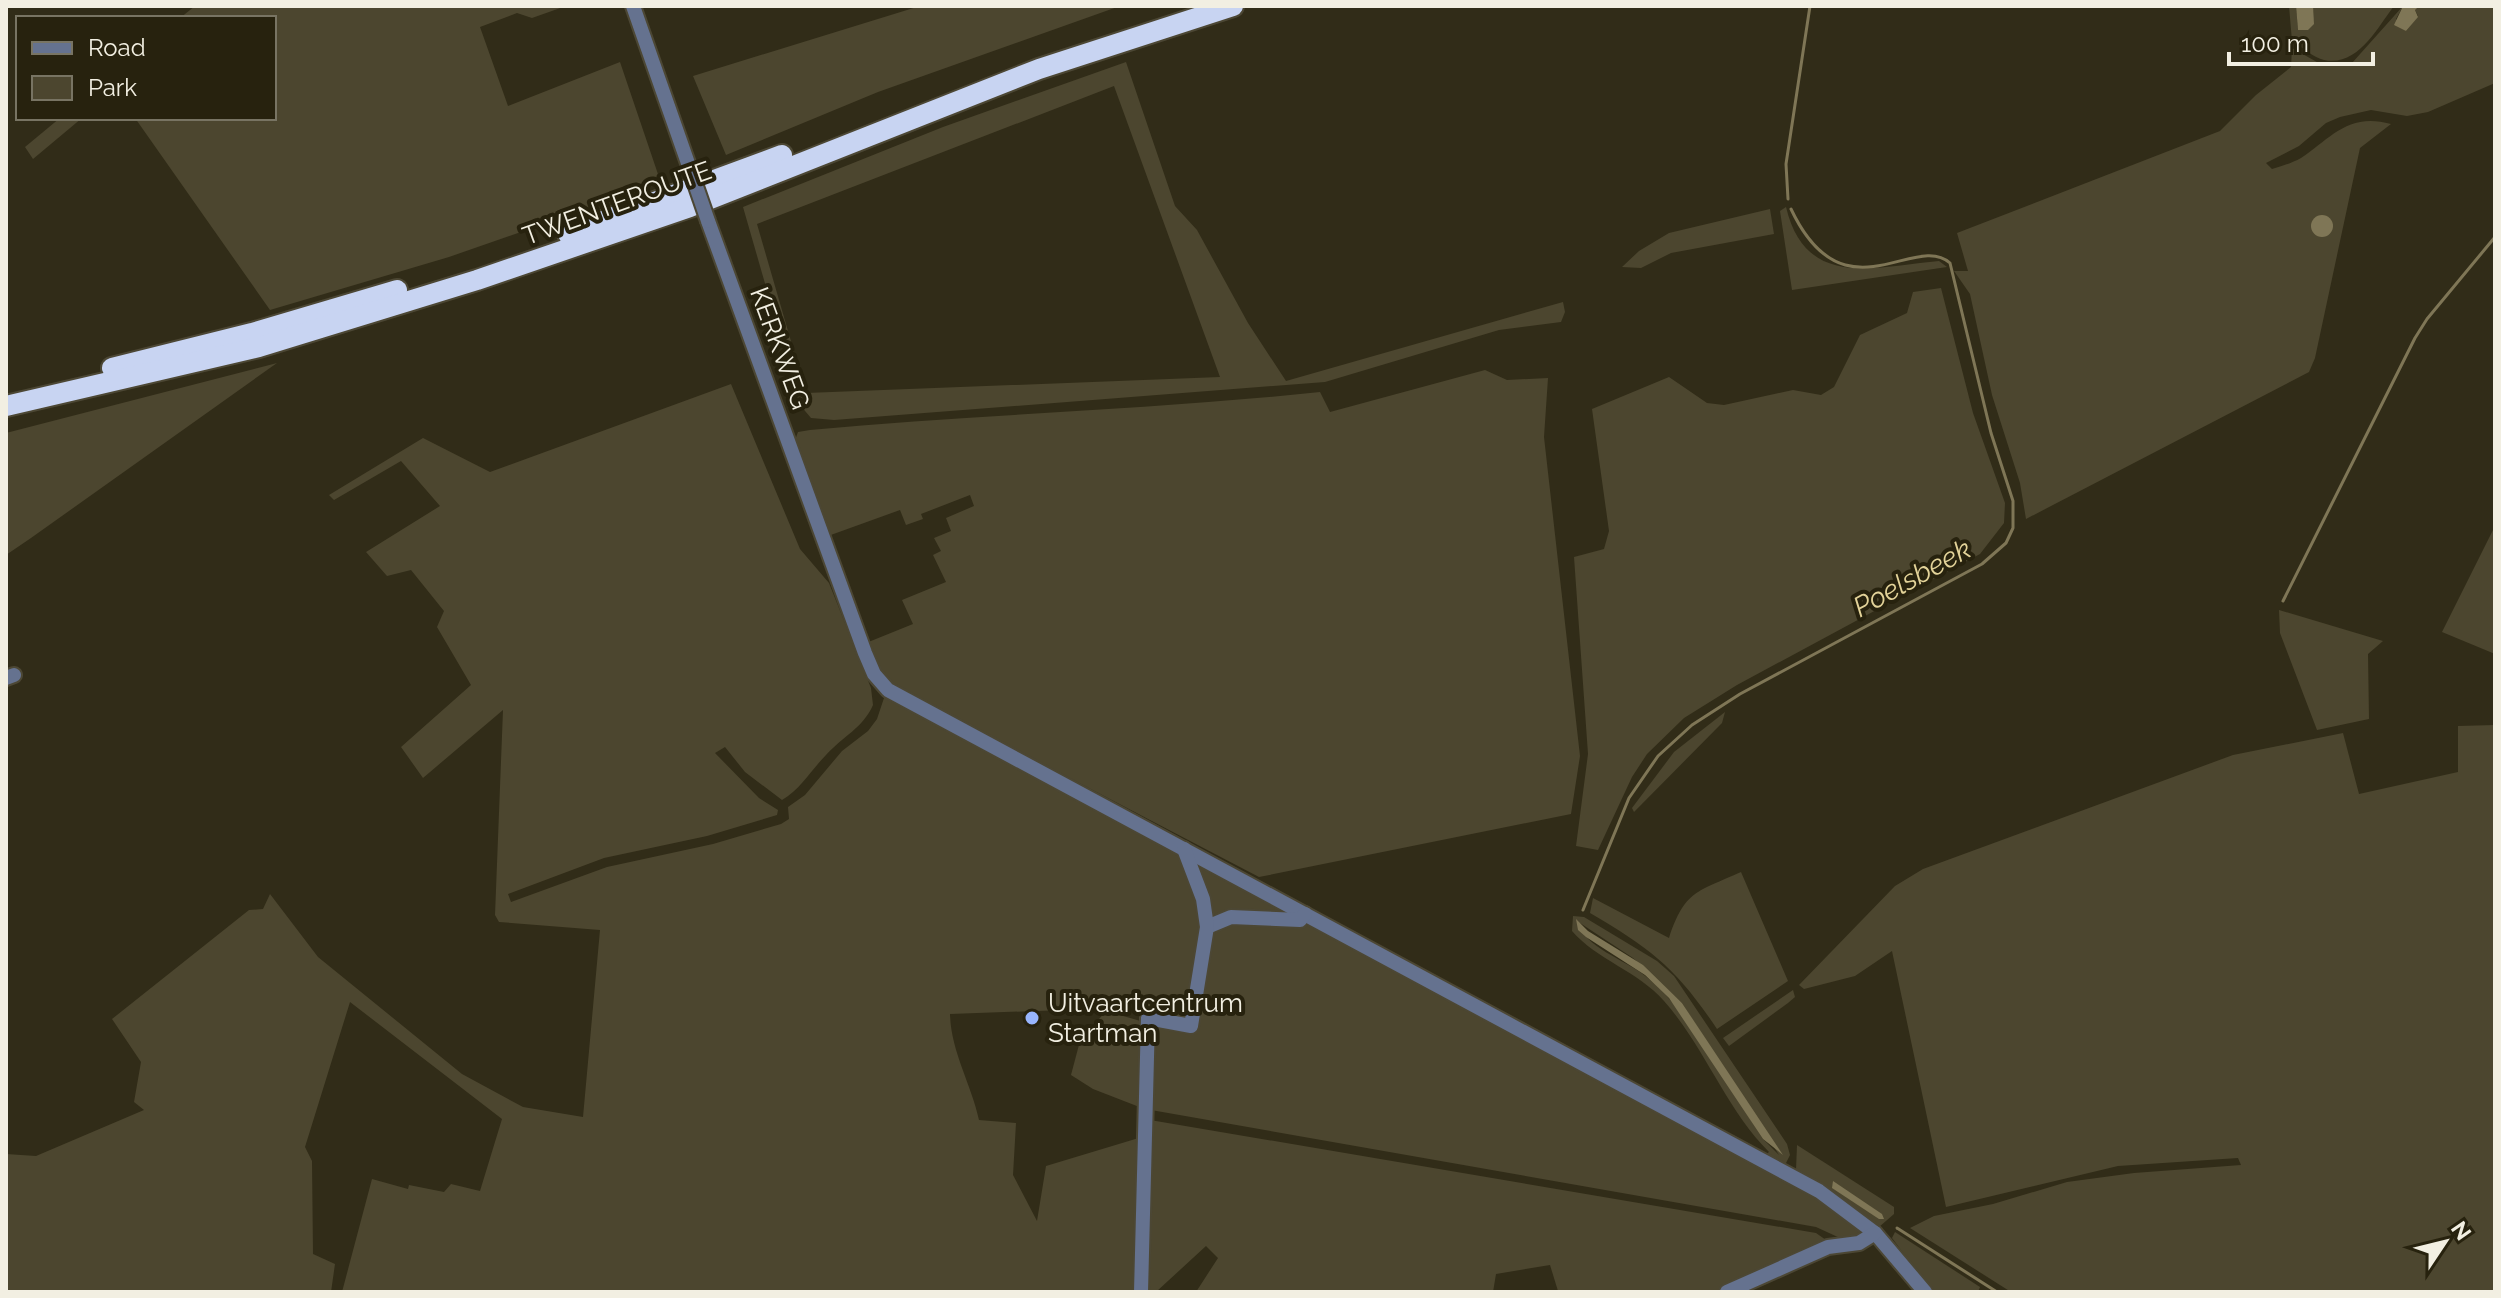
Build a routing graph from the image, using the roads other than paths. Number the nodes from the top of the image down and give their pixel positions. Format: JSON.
{"nodes":[{"id":1,"x":633,"y":6,"type":"edge"},
{"id":2,"x":1183,"y":6,"type":"edge"},
{"id":3,"x":1233,"y":6,"type":"edge"},
{"id":4,"x":6,"y":394,"type":"edge"},
{"id":5,"x":6,"y":406,"type":"edge"},
{"id":6,"x":1184,"y":849,"type":"junction"},
{"id":7,"x":1305,"y":914,"type":"junction"},
{"id":8,"x":1207,"y":927,"type":"junction"},
{"id":9,"x":1875,"y":1233,"type":"junction"},
{"id":10,"x":1141,"y":1292,"type":"edge"},
{"id":11,"x":1727,"y":1292,"type":"edge"},
{"id":12,"x":1925,"y":1292,"type":"edge"}],
"edges":[{"from":1,"to":6,"type":"street","name":"KERKWEG","bridge":true},
{"from":2,"to":4,"type":"highway","name":"TWENTEROUTE"},
{"from":3,"to":5,"type":"highway","name":"TWENTEROUTE"},
{"from":6,"to":7,"type":"street","name":"KERKWEG"},
{"from":6,"to":8,"type":"street"},
{"from":7,"to":8,"type":"street"},
{"from":7,"to":9,"type":"street","name":"KERKWEG"},
{"from":8,"to":10,"type":"street"},
{"from":9,"to":11,"type":"street"},
{"from":9,"to":12,"type":"street"}]}
